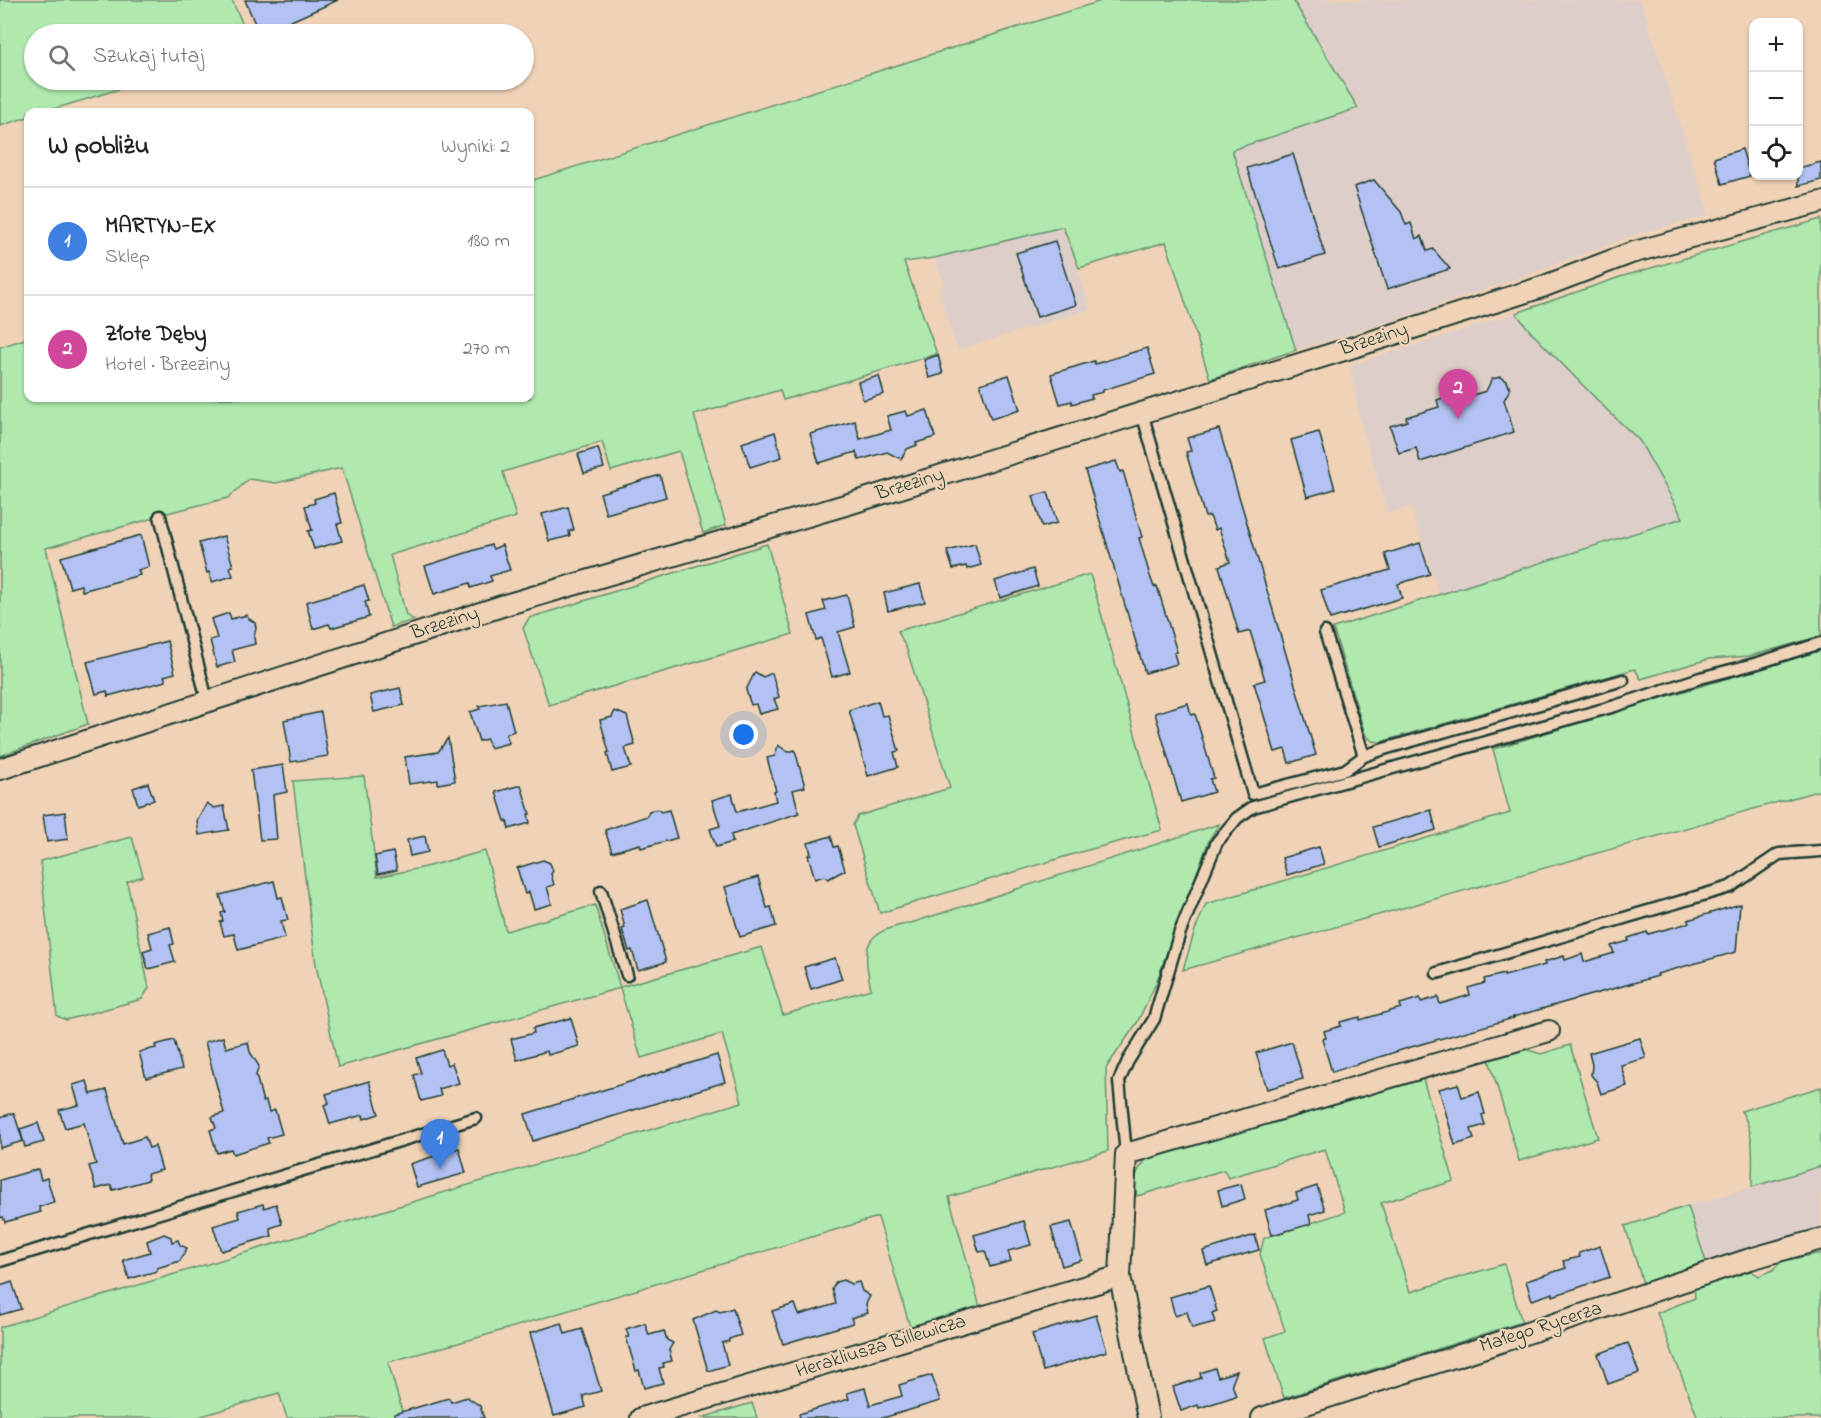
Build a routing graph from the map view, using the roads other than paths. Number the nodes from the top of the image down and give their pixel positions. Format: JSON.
{"nodes":[{"id":1,"x":1821,"y":202,"type":"edge"},
{"id":2,"x":1142,"y":413,"type":"junction"},
{"id":3,"x":160,"y":516,"type":"dead end"},
{"id":4,"x":1325,"y":632,"type":"dead end"},
{"id":5,"x":1821,"y":643,"type":"edge"},
{"id":6,"x":1623,"y":680,"type":"dead end"},
{"id":7,"x":207,"y":700,"type":"junction"},
{"id":8,"x":1364,"y":756,"type":"junction"},
{"id":9,"x":0,"y":769,"type":"edge"},
{"id":10,"x":1821,"y":851,"type":"edge"},
{"id":11,"x":601,"y":891,"type":"dead end"},
{"id":12,"x":1437,"y":973,"type":"dead end"},
{"id":13,"x":627,"y":975,"type":"dead end"},
{"id":14,"x":1549,"y":1031,"type":"dead end"},
{"id":15,"x":476,"y":1118,"type":"dead end"},
{"id":16,"x":1126,"y":1154,"type":"junction"},
{"id":17,"x":1821,"y":1239,"type":"edge"},
{"id":18,"x":0,"y":1261,"type":"edge"},
{"id":19,"x":1120,"y":1276,"type":"junction"},
{"id":20,"x":641,"y":1418,"type":"edge"},
{"id":21,"x":1148,"y":1418,"type":"edge"},
{"id":22,"x":1262,"y":1418,"type":"edge"}],
"edges":[{"from":1,"to":2,"type":"street","name":"Brzeziny"},
{"from":2,"to":7,"type":"street","name":"Brzeziny"},
{"from":2,"to":8,"type":"lane"},
{"from":3,"to":7,"type":"lane"},
{"from":4,"to":8,"type":"lane"},
{"from":5,"to":16,"type":"lane"},
{"from":6,"to":8,"type":"lane"},
{"from":7,"to":9,"type":"street","name":"Brzeziny"},
{"from":10,"to":12,"type":"lane"},
{"from":11,"to":13,"type":"lane"},
{"from":14,"to":16,"type":"street"},
{"from":15,"to":18,"type":"lane"},
{"from":16,"to":19,"type":"street"},
{"from":17,"to":22,"type":"street","name":"Małego Rycerza"},
{"from":19,"to":20,"type":"street","name":"Herakliusza Billewicza"},
{"from":19,"to":21,"type":"street"}]}
